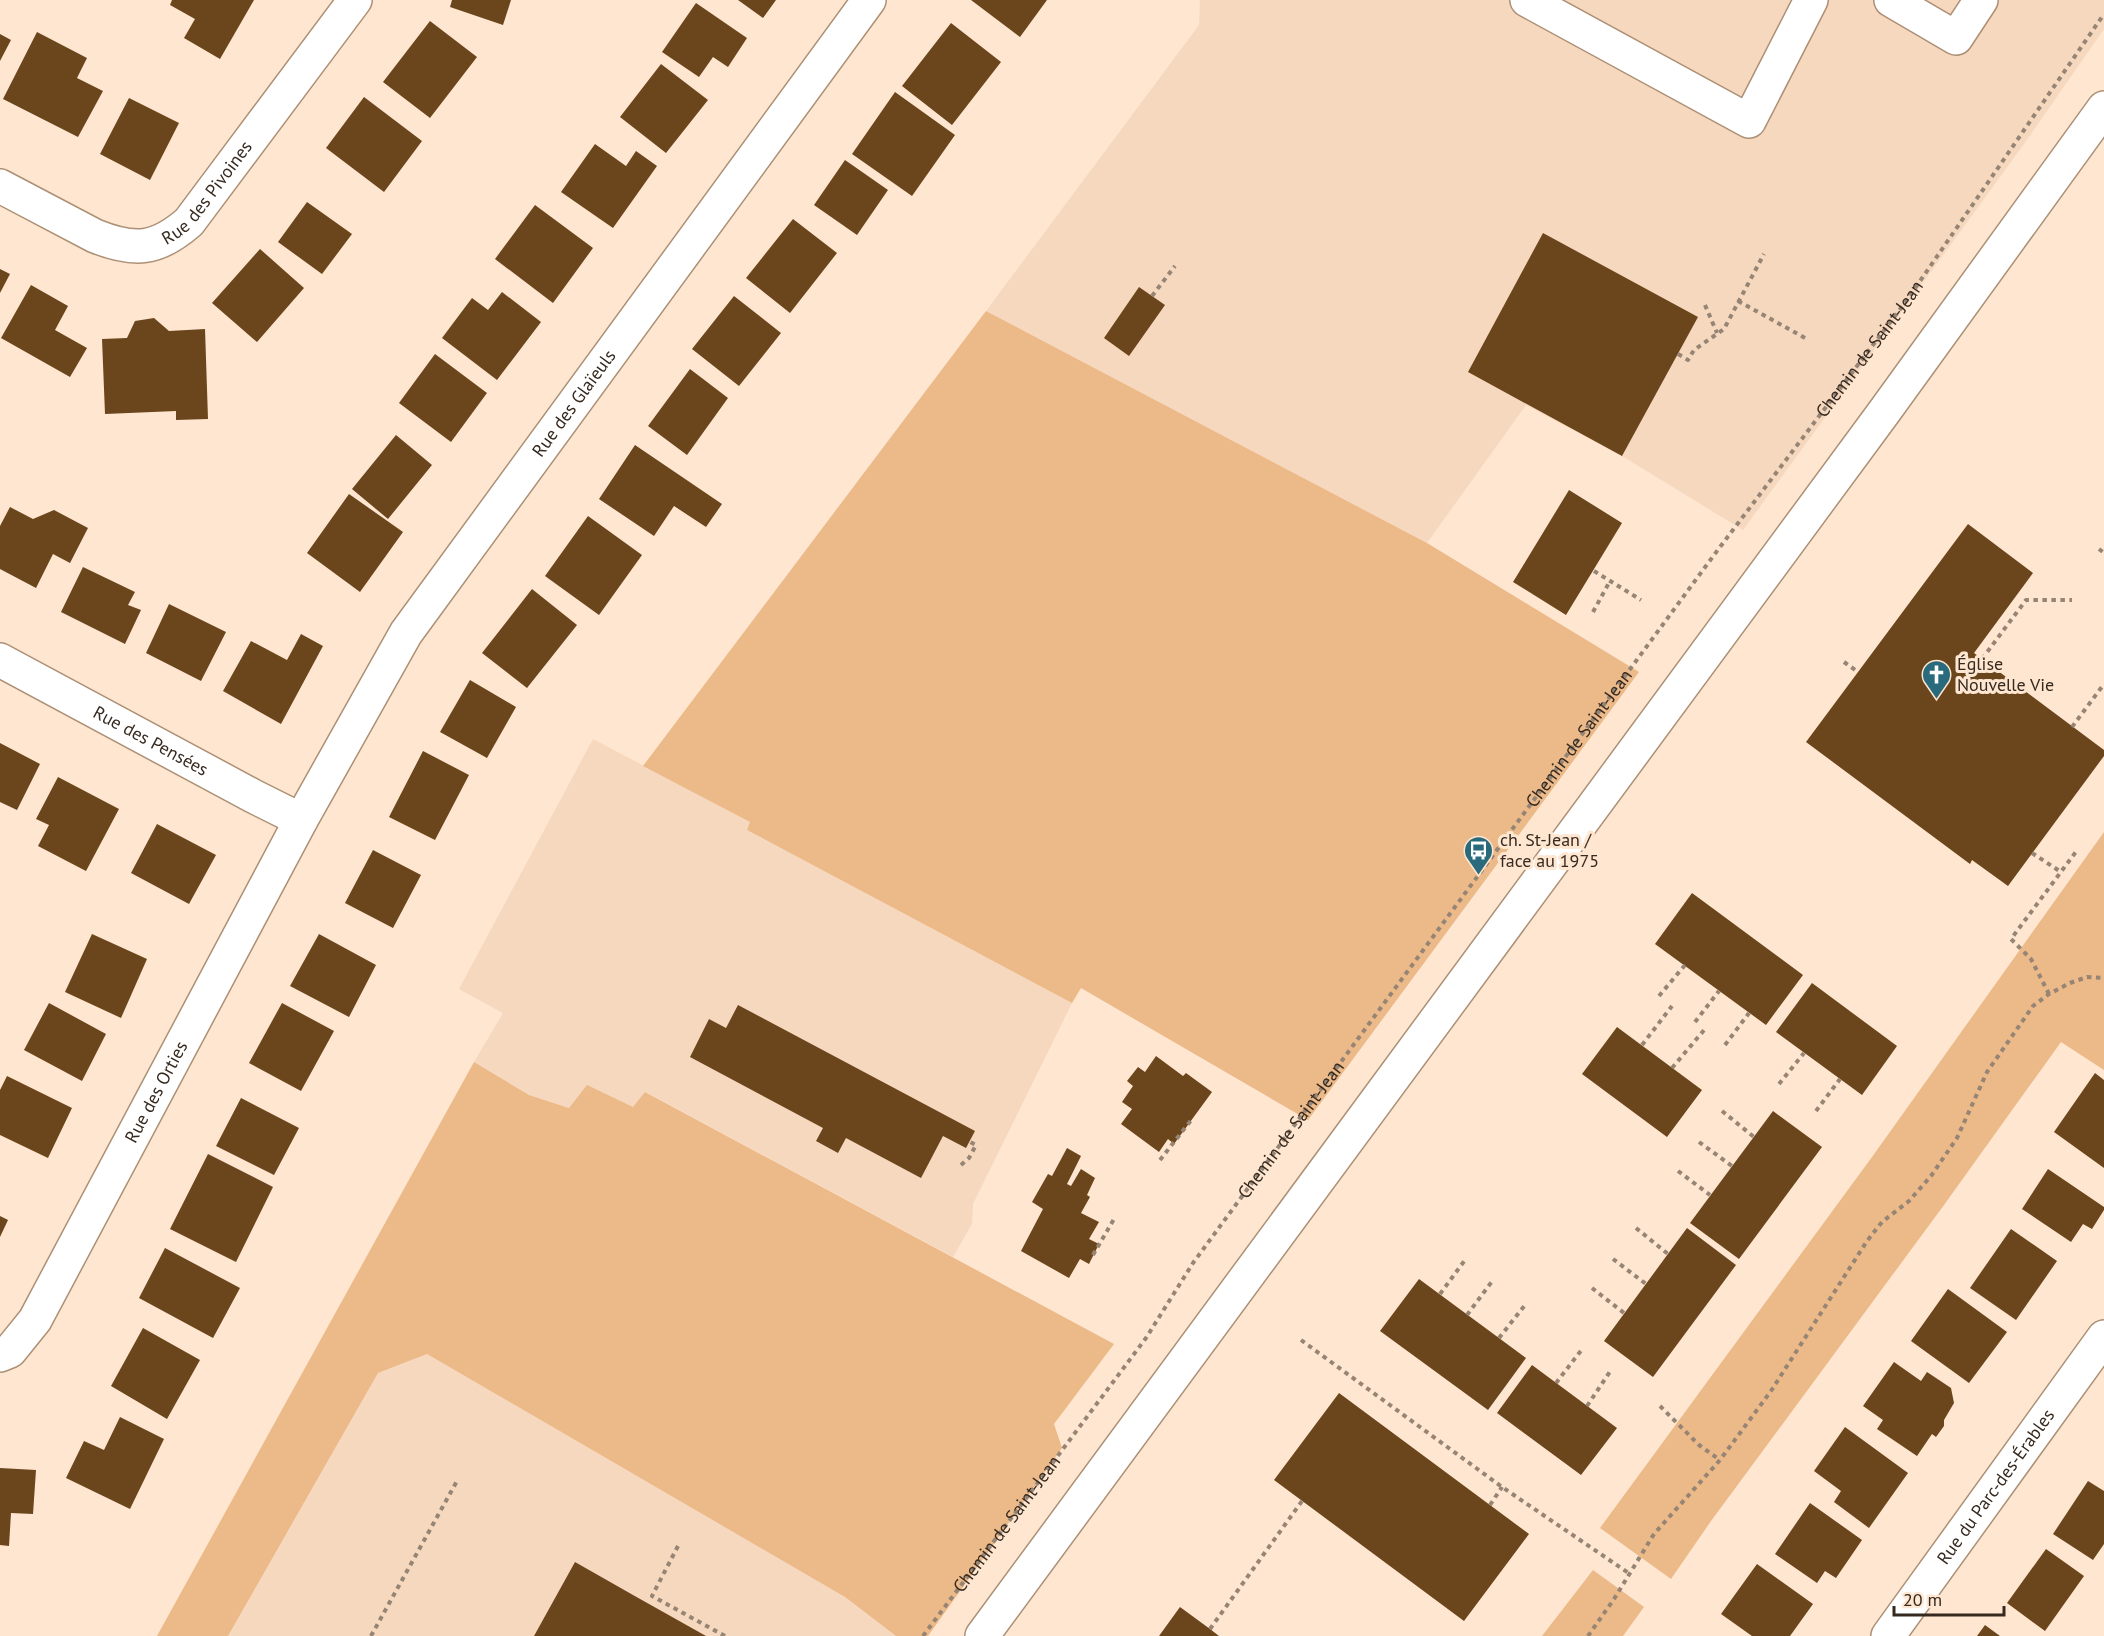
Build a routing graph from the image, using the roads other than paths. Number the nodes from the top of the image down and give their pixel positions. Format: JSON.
{"nodes":[{"id":1,"x":355,"y":0,"type":"edge"},
{"id":2,"x":869,"y":0,"type":"edge"},
{"id":3,"x":1527,"y":0,"type":"edge"},
{"id":4,"x":1810,"y":0,"type":"edge"},
{"id":5,"x":1891,"y":0,"type":"edge"},
{"id":6,"x":1981,"y":0,"type":"edge"},
{"id":7,"x":2104,"y":108,"type":"edge"},
{"id":8,"x":0,"y":186,"type":"edge"},
{"id":9,"x":0,"y":660,"type":"edge"},
{"id":10,"x":301,"y":820,"type":"junction"},
{"id":11,"x":2104,"y":1337,"type":"edge"},
{"id":12,"x":0,"y":1355,"type":"edge"},
{"id":13,"x":982,"y":1636,"type":"edge"},
{"id":14,"x":1888,"y":1636,"type":"edge"}],
"edges":[{"from":1,"to":8,"type":"street","name":"Rue des Pivoines"},
{"from":2,"to":10,"type":"street","name":"Rue des Glaïeuls"},
{"from":3,"to":4,"type":"street"},
{"from":5,"to":6,"type":"street"},
{"from":7,"to":13,"type":"street"},
{"from":9,"to":10,"type":"street","name":"Rue des Pensées"},
{"from":10,"to":12,"type":"street","name":"Rue des Orties"},
{"from":11,"to":14,"type":"street","name":"Rue du Parc-des-Érables"}]}
